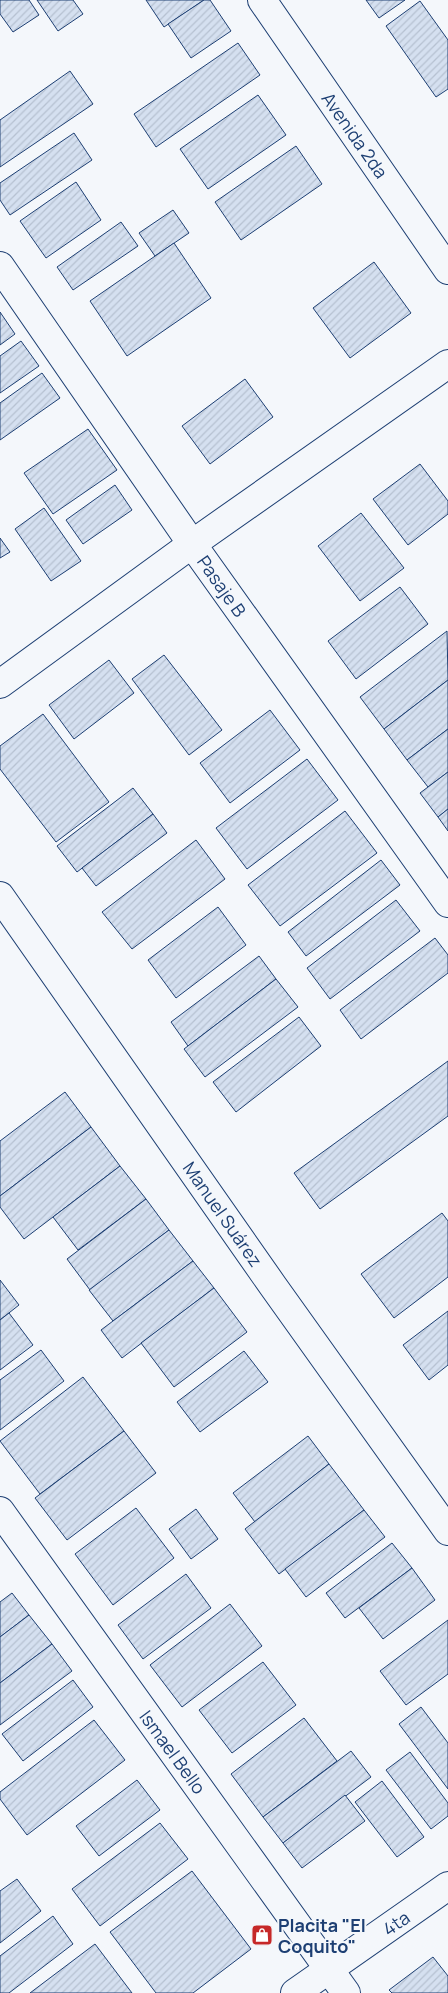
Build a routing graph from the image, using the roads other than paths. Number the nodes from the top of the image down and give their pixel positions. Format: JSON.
{"nodes":[{"id":1,"x":262,"y":0,"type":"edge"},
{"id":2,"x":0,"y":266,"type":"edge"},
{"id":3,"x":448,"y":270,"type":"edge"},
{"id":4,"x":448,"y":364,"type":"edge"},
{"id":5,"x":192,"y":544,"type":"junction"},
{"id":6,"x":0,"y":684,"type":"edge"},
{"id":7,"x":0,"y":896,"type":"edge"},
{"id":8,"x":448,"y":903,"type":"edge"},
{"id":9,"x":0,"y":1511,"type":"edge"},
{"id":10,"x":448,"y":1531,"type":"edge"},
{"id":11,"x":448,"y":1886,"type":"edge"},
{"id":12,"x":330,"y":1969,"type":"junction"},
{"id":13,"x":296,"y":1993,"type":"edge"},
{"id":14,"x":346,"y":1993,"type":"edge"}],
"edges":[{"from":1,"to":3,"type":"street","name":"Avenida 2da"},
{"from":2,"to":5,"type":"street","name":"Pasaje B"},
{"from":4,"to":5,"type":"street"},
{"from":5,"to":6,"type":"street"},
{"from":5,"to":8,"type":"street","name":"Pasaje B"},
{"from":7,"to":10,"type":"street","name":"Manuel Suárez"},
{"from":9,"to":12,"type":"street","name":"Ismael Bello"},
{"from":11,"to":12,"type":"street","name":"4ta"},
{"from":12,"to":13,"type":"street","name":"4ta"},
{"from":12,"to":14,"type":"street","name":"Ismael Bello"}]}
